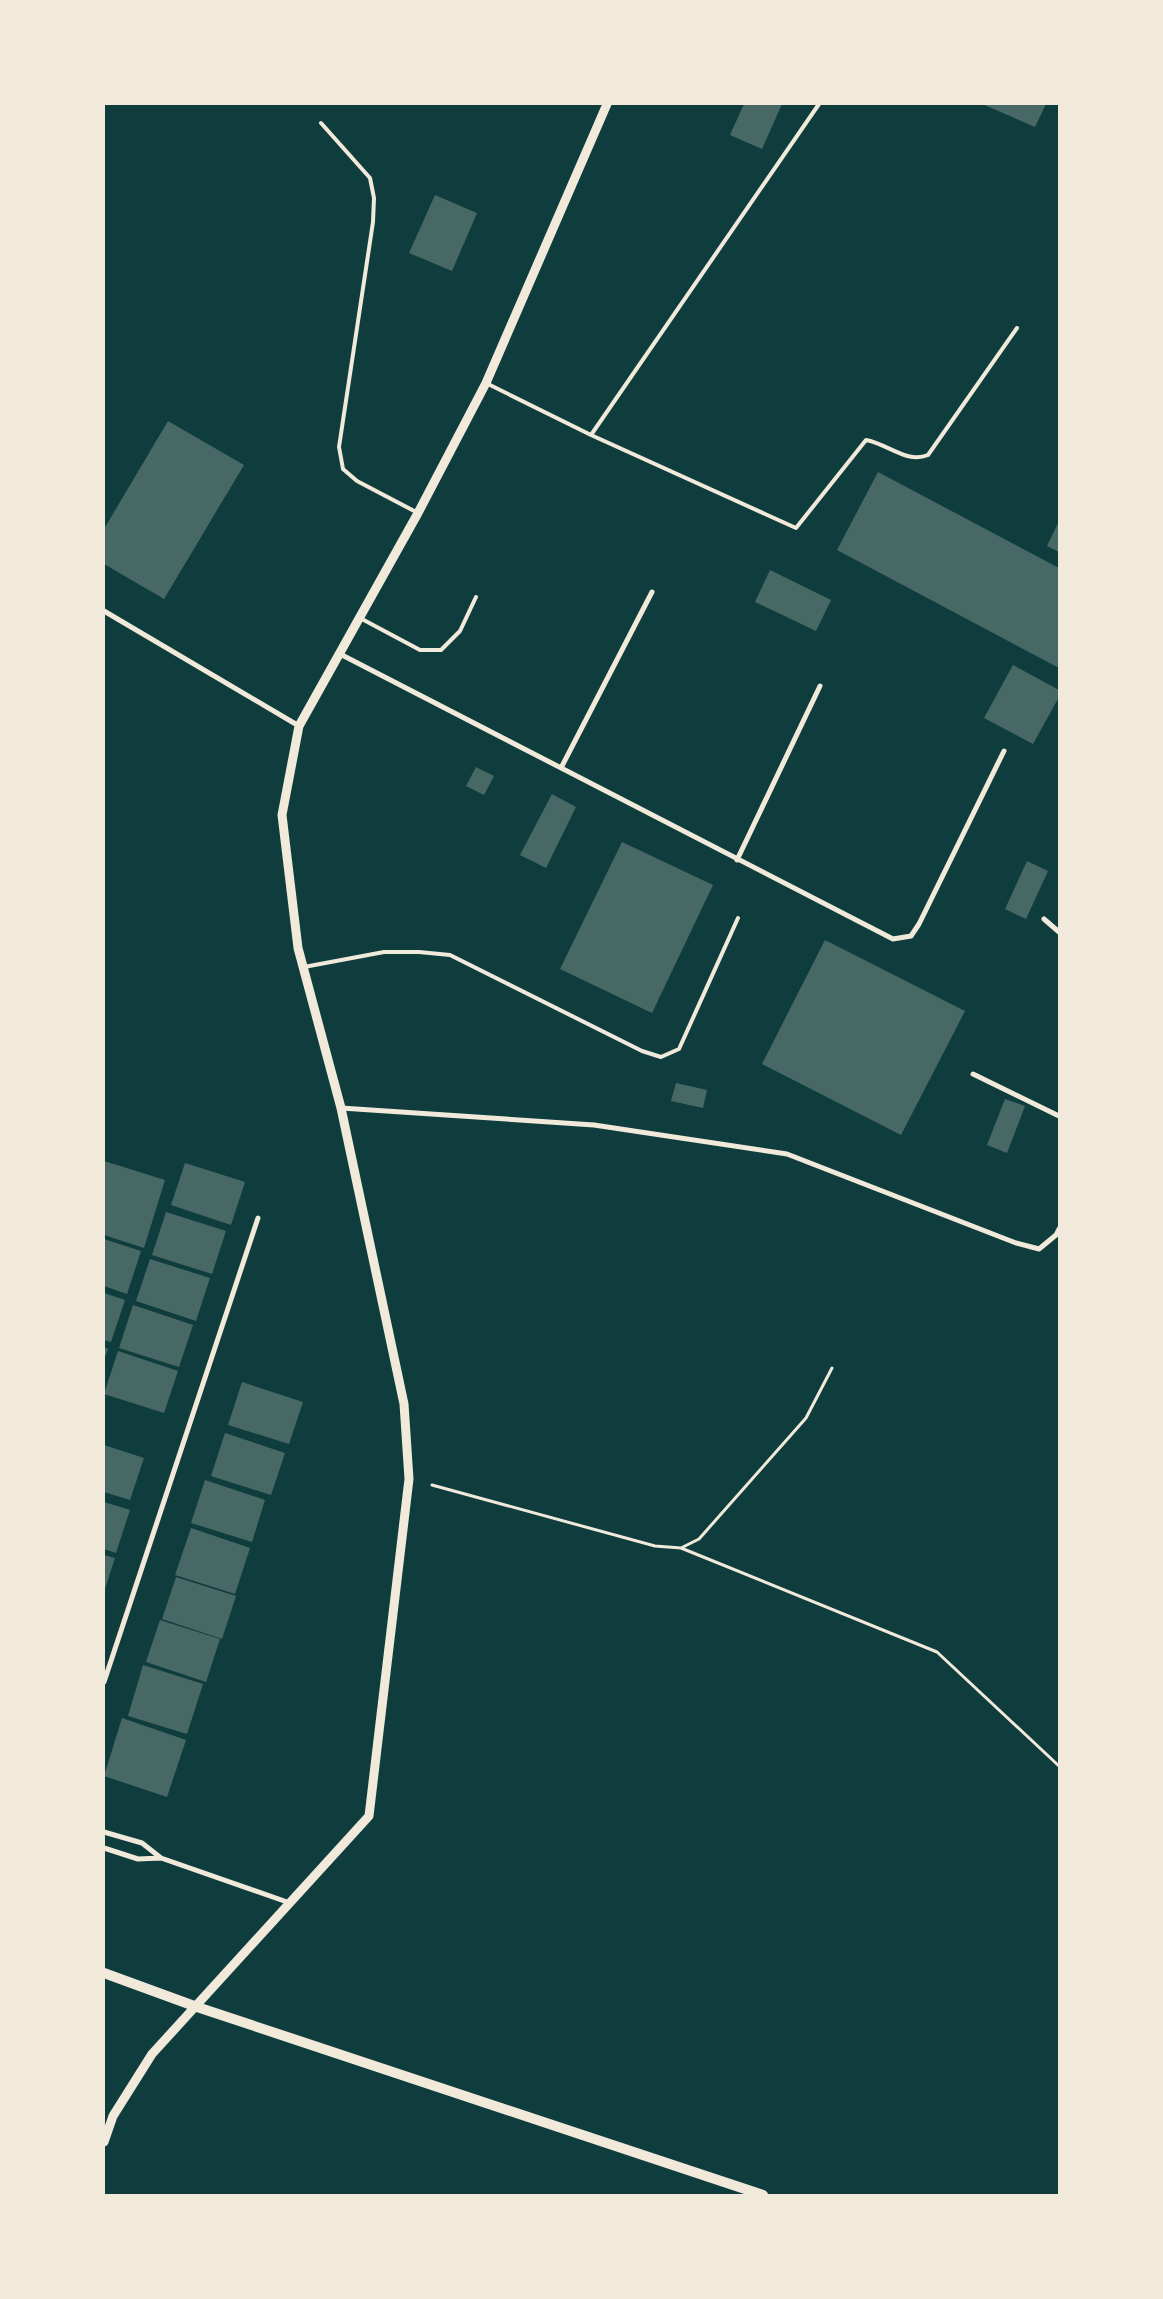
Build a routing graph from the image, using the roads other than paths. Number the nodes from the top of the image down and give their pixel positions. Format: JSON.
{"nodes":[{"id":1,"x":607,"y":104,"type":"edge"},
{"id":2,"x":819,"y":104,"type":"edge"},
{"id":3,"x":321,"y":123,"type":"dead end"},
{"id":4,"x":1017,"y":328,"type":"dead end"},
{"id":5,"x":486,"y":383,"type":"junction"},
{"id":6,"x":590,"y":435,"type":"junction"},
{"id":7,"x":418,"y":513,"type":"junction"},
{"id":8,"x":652,"y":592,"type":"dead end"},
{"id":9,"x":476,"y":597,"type":"dead end"},
{"id":10,"x":104,"y":611,"type":"edge"},
{"id":11,"x":360,"y":618,"type":"junction"},
{"id":12,"x":340,"y":654,"type":"junction"},
{"id":13,"x":820,"y":686,"type":"dead end"},
{"id":14,"x":299,"y":726,"type":"junction"},
{"id":15,"x":1004,"y":751,"type":"dead end"},
{"id":16,"x":561,"y":768,"type":"junction"},
{"id":17,"x":737,"y":860,"type":"junction"},
{"id":18,"x":738,"y":918,"type":"dead end"},
{"id":19,"x":1044,"y":919,"type":"dead end"},
{"id":20,"x":1059,"y":932,"type":"edge"},
{"id":21,"x":304,"y":967,"type":"junction"},
{"id":22,"x":973,"y":1074,"type":"dead end"},
{"id":23,"x":341,"y":1108,"type":"junction"},
{"id":24,"x":1059,"y":1116,"type":"edge"},
{"id":25,"x":258,"y":1218,"type":"dead end"},
{"id":26,"x":1059,"y":1228,"type":"edge"},
{"id":27,"x":104,"y":1682,"type":"edge"},
{"id":28,"x":104,"y":1832,"type":"edge"},
{"id":29,"x":104,"y":1848,"type":"edge"},
{"id":30,"x":161,"y":1858,"type":"junction"},
{"id":31,"x":290,"y":1903,"type":"junction"},
{"id":32,"x":104,"y":1973,"type":"edge"},
{"id":33,"x":197,"y":2007,"type":"junction"},
{"id":34,"x":104,"y":2142,"type":"edge"},
{"id":35,"x":763,"y":2195,"type":"edge"}],
"edges":[{"from":1,"to":5,"type":"street"},
{"from":2,"to":6,"type":"lane"},
{"from":3,"to":7,"type":"lane"},
{"from":4,"to":6,"type":"lane"},
{"from":5,"to":6,"type":"lane"},
{"from":5,"to":7,"type":"street"},
{"from":7,"to":11,"type":"street"},
{"from":8,"to":16,"type":"street"},
{"from":9,"to":11,"type":"lane"},
{"from":10,"to":14,"type":"street"},
{"from":11,"to":12,"type":"street"},
{"from":12,"to":14,"type":"street"},
{"from":12,"to":16,"type":"street"},
{"from":13,"to":17,"type":"street"},
{"from":14,"to":21,"type":"street"},
{"from":15,"to":17,"type":"street"},
{"from":16,"to":17,"type":"street"},
{"from":18,"to":21,"type":"lane"},
{"from":19,"to":20,"type":"street"},
{"from":21,"to":23,"type":"street"},
{"from":22,"to":24,"type":"street"},
{"from":23,"to":26,"type":"street"},
{"from":23,"to":31,"type":"street"},
{"from":25,"to":27,"type":"street"},
{"from":28,"to":30,"type":"street"},
{"from":29,"to":30,"type":"street"},
{"from":30,"to":31,"type":"street"},
{"from":31,"to":33,"type":"street"},
{"from":32,"to":33,"type":"main road"},
{"from":33,"to":34,"type":"street"},
{"from":33,"to":35,"type":"main road"}]}
